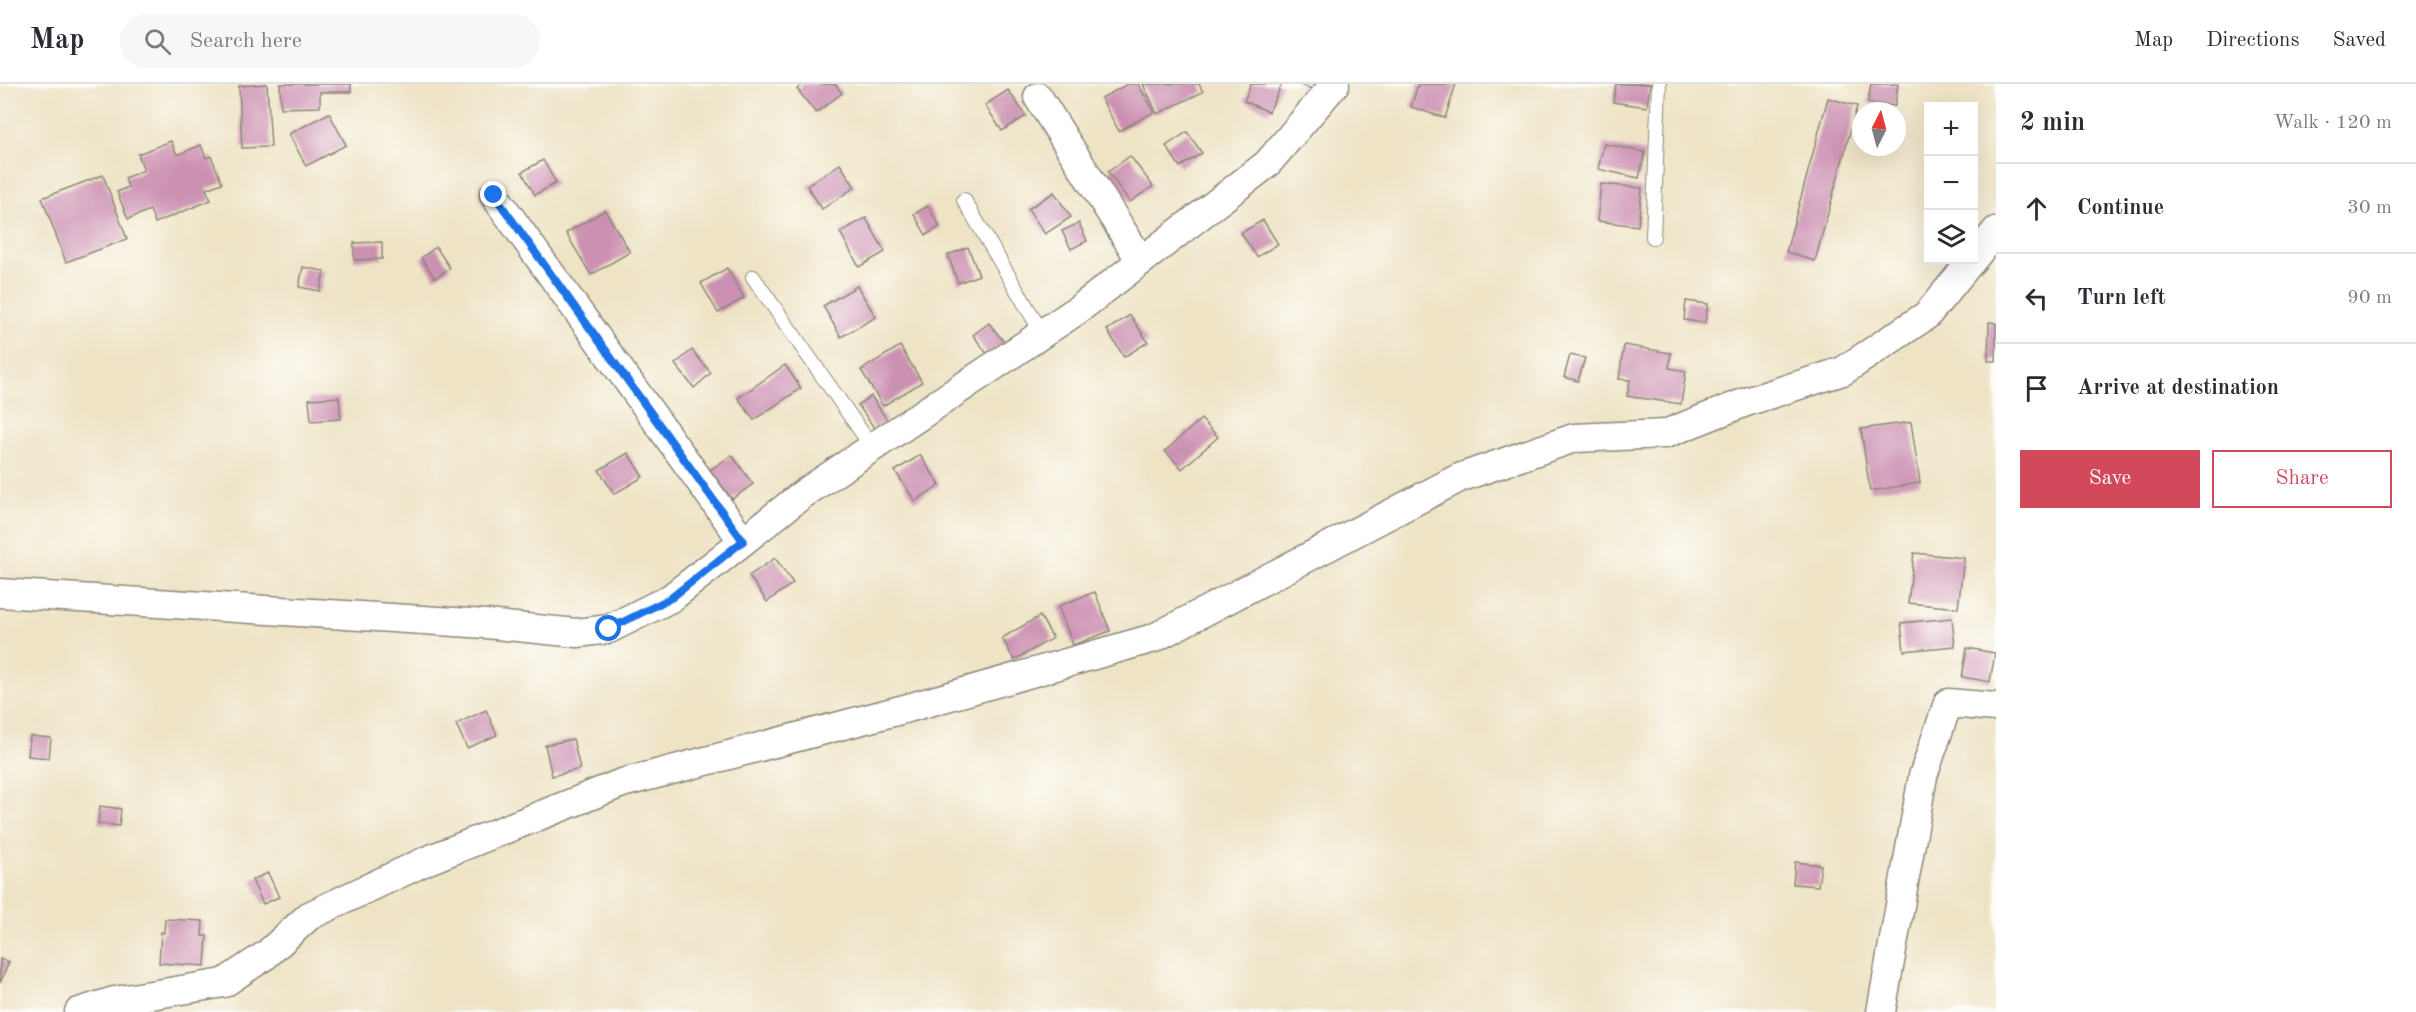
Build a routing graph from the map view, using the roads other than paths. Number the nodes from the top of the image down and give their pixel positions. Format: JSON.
{"nodes":[{"id":1,"x":1335,"y":84,"type":"edge"},
{"id":2,"x":1659,"y":84,"type":"edge"},
{"id":3,"x":1038,"y":97,"type":"dead end"},
{"id":4,"x":494,"y":195,"type":"dead end"},
{"id":5,"x":964,"y":200,"type":"dead end"},
{"id":6,"x":1996,"y":231,"type":"edge"},
{"id":7,"x":1653,"y":237,"type":"dead end"},
{"id":8,"x":1978,"y":253,"type":"edge"},
{"id":9,"x":1141,"y":261,"type":"junction"},
{"id":10,"x":1969,"y":264,"type":"edge"},
{"id":11,"x":753,"y":277,"type":"dead end"},
{"id":12,"x":1042,"y":333,"type":"junction"},
{"id":13,"x":873,"y":447,"type":"junction"},
{"id":14,"x":743,"y":541,"type":"junction"},
{"id":15,"x":0,"y":593,"type":"edge"},
{"id":16,"x":1996,"y":707,"type":"edge"},
{"id":17,"x":79,"y":1012,"type":"edge"},
{"id":18,"x":1881,"y":1012,"type":"edge"}],
"edges":[{"from":1,"to":9,"type":"street"},
{"from":2,"to":7,"type":"lane"},
{"from":3,"to":9,"type":"street"},
{"from":4,"to":14,"type":"street"},
{"from":5,"to":12,"type":"lane"},
{"from":6,"to":8,"type":"street"},
{"from":9,"to":12,"type":"street"},
{"from":10,"to":17,"type":"street"},
{"from":11,"to":13,"type":"lane"},
{"from":12,"to":13,"type":"street"},
{"from":13,"to":14,"type":"street"},
{"from":14,"to":15,"type":"street"},
{"from":16,"to":18,"type":"street"}]}
